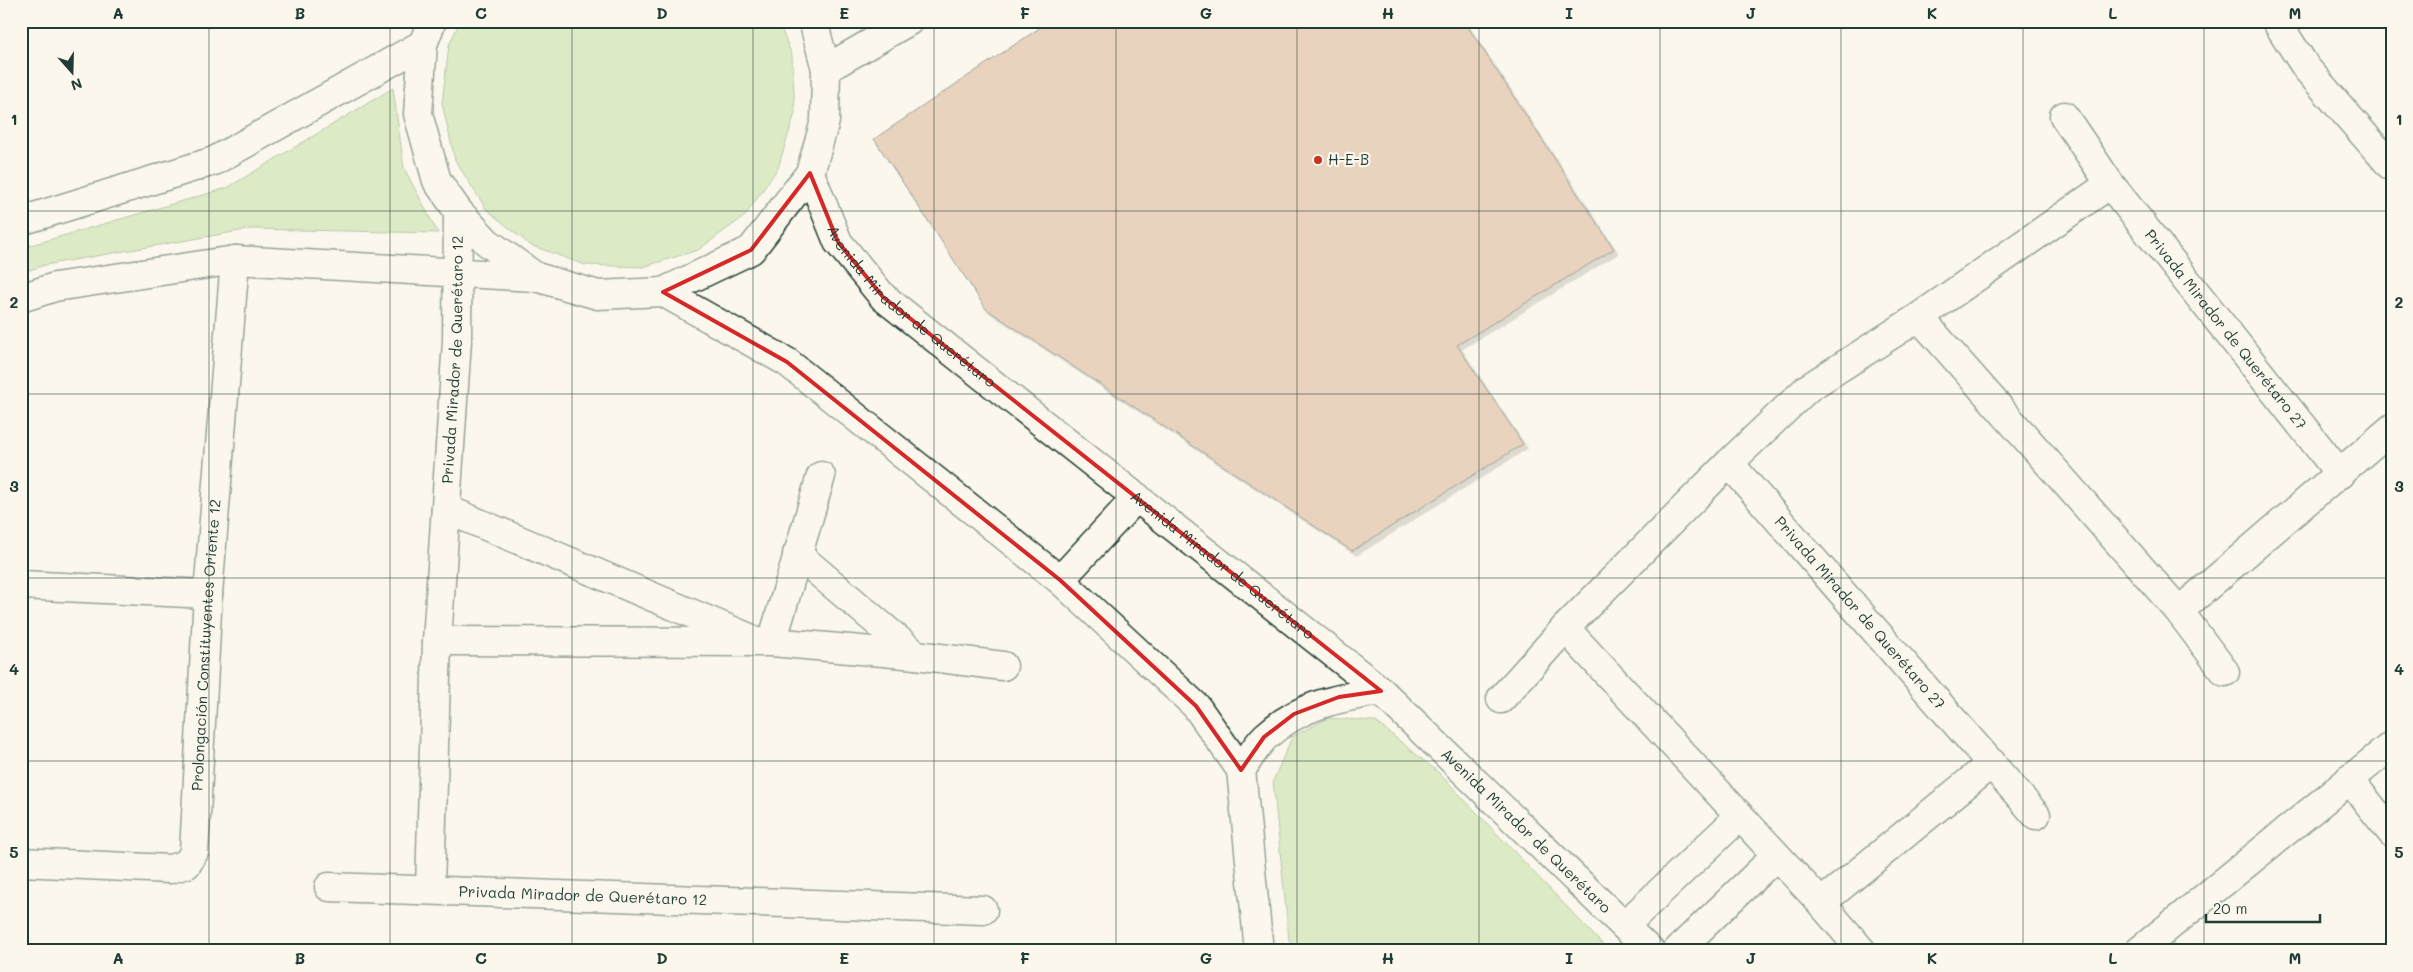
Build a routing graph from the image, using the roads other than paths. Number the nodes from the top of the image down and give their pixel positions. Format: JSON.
{"nodes":[{"id":1,"x":813,"y":21,"type":"edge"},
{"id":2,"x":910,"y":21,"type":"edge"},
{"id":3,"x":2276,"y":21,"type":"edge"},
{"id":4,"x":428,"y":32,"type":"edge"},
{"id":5,"x":826,"y":69,"type":"junction"},
{"id":6,"x":2064,"y":116,"type":"dead end"},
{"id":7,"x":2392,"y":168,"type":"edge"},
{"id":8,"x":810,"y":174,"type":"junction"},
{"id":9,"x":2110,"y":184,"type":"junction"},
{"id":10,"x":458,"y":211,"type":"junction"},
{"id":11,"x":21,"y":220,"type":"edge"},
{"id":12,"x":235,"y":260,"type":"junction"},
{"id":13,"x":458,"y":271,"type":"junction"},
{"id":14,"x":536,"y":277,"type":"junction"},
{"id":15,"x":663,"y":292,"type":"junction"},
{"id":16,"x":21,"y":298,"type":"edge"},
{"id":17,"x":1919,"y":317,"type":"junction"},
{"id":18,"x":2392,"y":428,"type":"edge"},
{"id":19,"x":1729,"y":462,"type":"junction"},
{"id":20,"x":2340,"y":474,"type":"junction"},
{"id":21,"x":821,"y":476,"type":"dead end"},
{"id":22,"x":1137,"y":497,"type":"junction"},
{"id":23,"x":446,"y":509,"type":"junction"},
{"id":24,"x":797,"y":554,"type":"junction"},
{"id":25,"x":1060,"y":580,"type":"junction"},
{"id":26,"x":21,"y":585,"type":"edge"},
{"id":27,"x":208,"y":594,"type":"junction"},
{"id":28,"x":2180,"y":611,"type":"junction"},
{"id":29,"x":1565,"y":628,"type":"junction"},
{"id":30,"x":437,"y":641,"type":"junction"},
{"id":31,"x":765,"y":642,"type":"junction"},
{"id":32,"x":916,"y":655,"type":"junction"},
{"id":33,"x":1003,"y":666,"type":"dead end"},
{"id":34,"x":2225,"y":672,"type":"dead end"},
{"id":35,"x":1381,"y":691,"type":"junction"},
{"id":36,"x":1501,"y":699,"type":"dead end"},
{"id":37,"x":2392,"y":745,"type":"edge"},
{"id":38,"x":1992,"y":763,"type":"junction"},
{"id":39,"x":1241,"y":770,"type":"junction"},
{"id":40,"x":2349,"y":778,"type":"junction"},
{"id":41,"x":2036,"y":815,"type":"dead end"},
{"id":42,"x":1740,"y":816,"type":"junction"},
{"id":43,"x":2392,"y":833,"type":"edge"},
{"id":44,"x":1776,"y":856,"type":"junction"},
{"id":45,"x":21,"y":862,"type":"edge"},
{"id":46,"x":329,"y":887,"type":"dead end"},
{"id":47,"x":430,"y":890,"type":"junction"},
{"id":48,"x":1821,"y":903,"type":"junction"},
{"id":49,"x":983,"y":910,"type":"dead end"},
{"id":50,"x":1625,"y":925,"type":"junction"},
{"id":51,"x":1263,"y":943,"type":"edge"},
{"id":52,"x":1650,"y":951,"type":"edge"},
{"id":53,"x":1677,"y":951,"type":"edge"},
{"id":54,"x":1862,"y":951,"type":"edge"},
{"id":55,"x":2139,"y":951,"type":"edge"}],
"edges":[{"from":1,"to":5,"type":"street"},
{"from":2,"to":5,"type":"street"},
{"from":3,"to":7,"type":"street"},
{"from":4,"to":10,"type":"street"},
{"from":4,"to":11,"type":"street"},
{"from":5,"to":8,"type":"street"},
{"from":6,"to":9,"type":"street","name":"Privada Mirador de Querétaro 27"},
{"from":8,"to":15,"type":"street"},
{"from":8,"to":22,"type":"street","name":"Avenida Mirador de Querétaro"},
{"from":9,"to":17,"type":"street"},
{"from":9,"to":20,"type":"street","name":"Privada Mirador de Querétaro 27"},
{"from":10,"to":13,"type":"street","name":"Privada Mirador de Querétaro 12"},
{"from":10,"to":14,"type":"street"},
{"from":12,"to":13,"type":"street"},
{"from":12,"to":16,"type":"street"},
{"from":12,"to":27,"type":"street","name":"Prolongación Constituyentes Oriente 12"},
{"from":13,"to":14,"type":"street"},
{"from":13,"to":23,"type":"street","name":"Privada Mirador de Querétaro 12"},
{"from":14,"to":15,"type":"street"},
{"from":15,"to":25,"type":"street"},
{"from":17,"to":19,"type":"street"},
{"from":17,"to":28,"type":"street"},
{"from":18,"to":20,"type":"street"},
{"from":19,"to":29,"type":"street"},
{"from":19,"to":38,"type":"street","name":"Privada Mirador de Querétaro 27"},
{"from":20,"to":28,"type":"street"},
{"from":21,"to":24,"type":"street"},
{"from":22,"to":25,"type":"street"},
{"from":22,"to":35,"type":"street","name":"Avenida Mirador de Querétaro"},
{"from":23,"to":30,"type":"street","name":"Privada Mirador de Querétaro 12"},
{"from":23,"to":31,"type":"street"},
{"from":24,"to":31,"type":"street"},
{"from":24,"to":32,"type":"street"},
{"from":25,"to":39,"type":"street"},
{"from":26,"to":27,"type":"street"},
{"from":27,"to":45,"type":"street","name":"Prolongación Constituyentes Oriente 12"},
{"from":28,"to":34,"type":"street"},
{"from":29,"to":36,"type":"street"},
{"from":29,"to":42,"type":"street"},
{"from":30,"to":31,"type":"street"},
{"from":30,"to":47,"type":"street","name":"Privada Mirador de Querétaro 12"},
{"from":31,"to":32,"type":"street"},
{"from":32,"to":33,"type":"street"},
{"from":35,"to":39,"type":"street"},
{"from":35,"to":50,"type":"street","name":"Avenida Mirador de Querétaro"},
{"from":37,"to":40,"type":"street"},
{"from":38,"to":41,"type":"street","name":"Privada Mirador de Querétaro 27"},
{"from":38,"to":48,"type":"street"},
{"from":39,"to":51,"type":"street"},
{"from":40,"to":43,"type":"street"},
{"from":40,"to":55,"type":"street"},
{"from":42,"to":44,"type":"street"},
{"from":42,"to":50,"type":"street"},
{"from":44,"to":48,"type":"street"},
{"from":44,"to":53,"type":"street"},
{"from":46,"to":47,"type":"street"},
{"from":47,"to":49,"type":"street","name":"Privada Mirador de Querétaro 12"},
{"from":48,"to":54,"type":"street"},
{"from":50,"to":52,"type":"street","name":"Avenida Mirador de Querétaro"}]}
